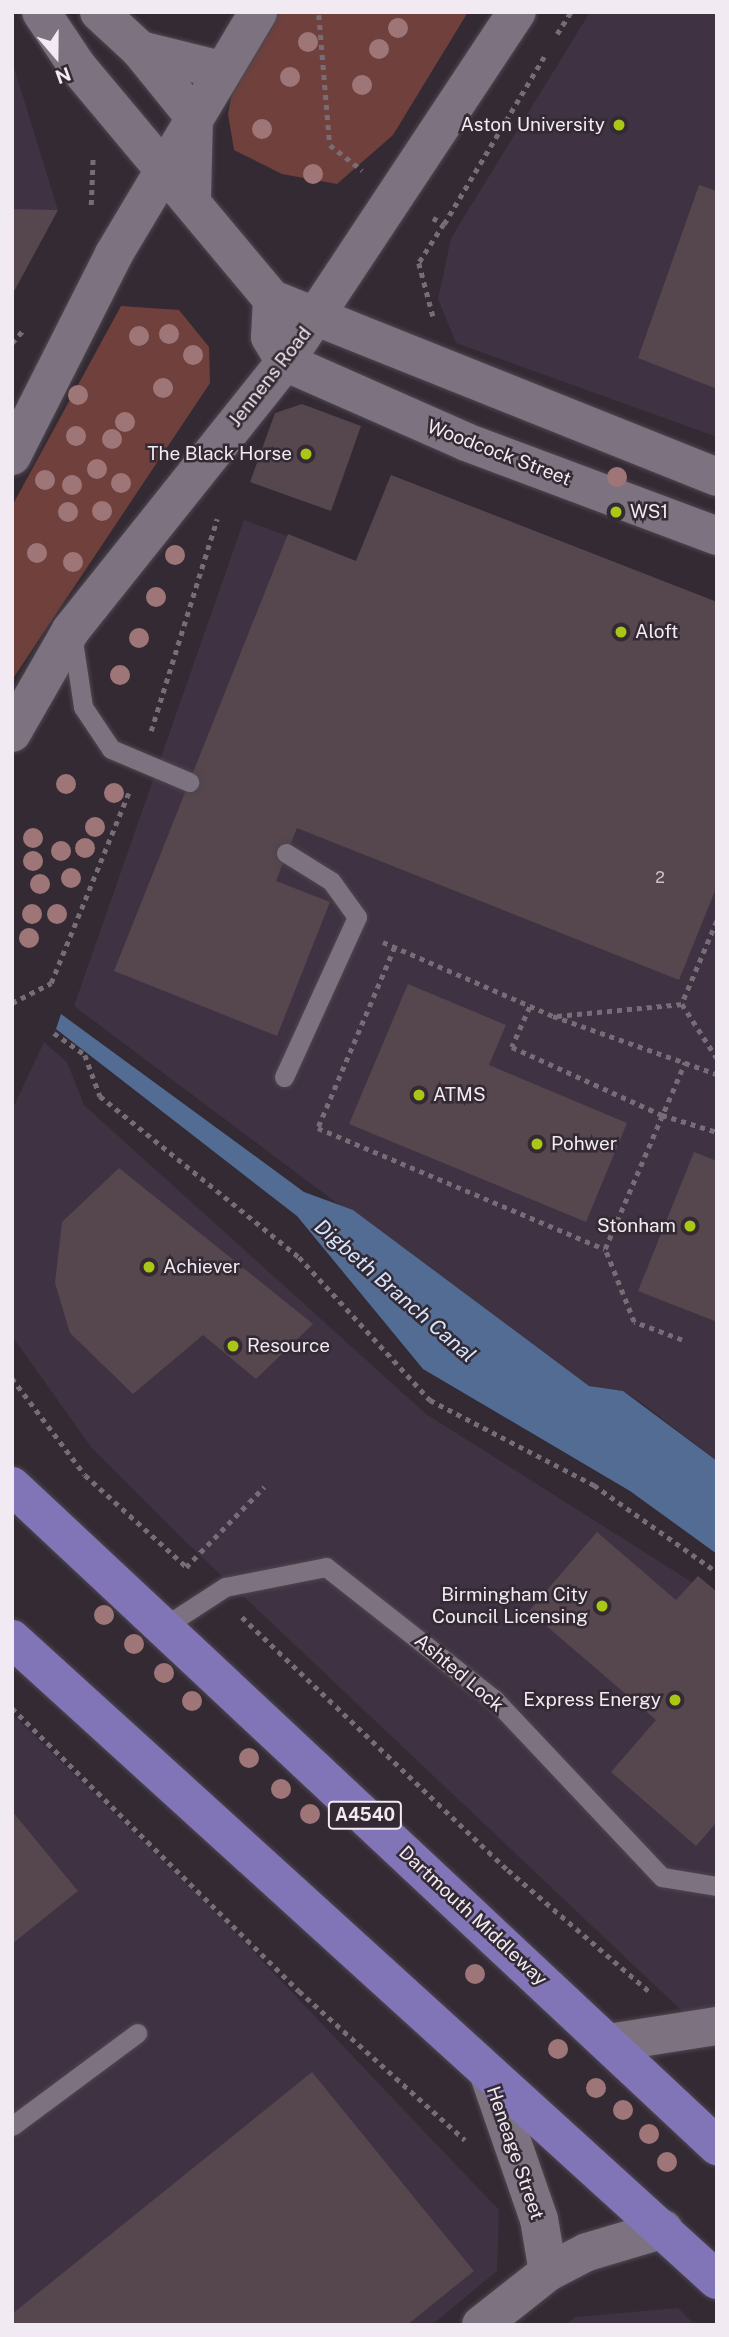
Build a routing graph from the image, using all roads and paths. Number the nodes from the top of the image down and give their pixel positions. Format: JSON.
{"nodes":[{"id":1,"x":41,"y":12,"type":"edge"},
{"id":2,"x":99,"y":12,"type":"edge"},
{"id":3,"x":258,"y":12,"type":"edge"},
{"id":4,"x":517,"y":12,"type":"edge"},
{"id":5,"x":571,"y":12,"type":"edge"},
{"id":6,"x":319,"y":13,"type":"edge"},
{"id":7,"x":140,"y":50,"type":"junction"},
{"id":8,"x":221,"y":70,"type":"junction"},
{"id":9,"x":194,"y":117,"type":"junction"},
{"id":10,"x":91,"y":143,"type":"dead end"},
{"id":11,"x":164,"y":169,"type":"junction"},
{"id":12,"x":397,"y":197,"type":"junction"},
{"id":13,"x":192,"y":200,"type":"junction"},
{"id":14,"x":89,"y":213,"type":"dead end"},
{"id":15,"x":444,"y":224,"type":"junction"},
{"id":16,"x":272,"y":299,"type":"junction"},
{"id":17,"x":319,"y":313,"type":"junction"},
{"id":18,"x":437,"y":328,"type":"dead end"},
{"id":19,"x":285,"y":362,"type":"junction"},
{"id":20,"x":12,"y":456,"type":"edge"},
{"id":21,"x":717,"y":477,"type":"edge"},
{"id":22,"x":717,"y":536,"type":"edge"},
{"id":23,"x":71,"y":630,"type":"junction"},
{"id":24,"x":12,"y":733,"type":"edge"},
{"id":25,"x":189,"y":782,"type":"dead end"},
{"id":26,"x":286,"y":853,"type":"dead end"},
{"id":27,"x":717,"y":921,"type":"edge"},
{"id":28,"x":352,"y":927,"type":"junction"},
{"id":29,"x":394,"y":947,"type":"junction"},
{"id":30,"x":51,"y":983,"type":"dead end"},
{"id":31,"x":12,"y":1003,"type":"edge"},
{"id":32,"x":682,"y":1003,"type":"junction"},
{"id":33,"x":530,"y":1007,"type":"junction"},
{"id":34,"x":554,"y":1016,"type":"junction"},
{"id":35,"x":54,"y":1033,"type":"dead end"},
{"id":36,"x":717,"y":1058,"type":"edge"},
{"id":37,"x":685,"y":1062,"type":"junction"},
{"id":38,"x":717,"y":1074,"type":"edge"},
{"id":39,"x":284,"y":1077,"type":"dead end"},
{"id":40,"x":662,"y":1115,"type":"junction"},
{"id":41,"x":717,"y":1132,"type":"edge"},
{"id":42,"x":605,"y":1249,"type":"junction"},
{"id":43,"x":682,"y":1340,"type":"dead end"},
{"id":44,"x":12,"y":1378,"type":"edge"},
{"id":45,"x":12,"y":1486,"type":"edge"},
{"id":46,"x":264,"y":1488,"type":"dead end"},
{"id":47,"x":186,"y":1567,"type":"junction"},
{"id":48,"x":717,"y":1572,"type":"edge"},
{"id":49,"x":215,"y":1593,"type":"junction"},
{"id":50,"x":165,"y":1626,"type":"junction"},
{"id":51,"x":12,"y":1639,"type":"edge"},
{"id":52,"x":12,"y":1708,"type":"edge"},
{"id":53,"x":717,"y":1886,"type":"edge"},
{"id":54,"x":705,"y":2028,"type":"edge"},
{"id":55,"x":137,"y":2033,"type":"dead end"},
{"id":56,"x":608,"y":2043,"type":"junction"},
{"id":57,"x":489,"y":2076,"type":"junction"},
{"id":58,"x":12,"y":2126,"type":"edge"},
{"id":59,"x":468,"y":2143,"type":"dead end"},
{"id":60,"x":717,"y":2146,"type":"edge"},
{"id":61,"x":664,"y":2229,"type":"junction"},
{"id":62,"x":548,"y":2272,"type":"junction"},
{"id":63,"x":717,"y":2280,"type":"edge"},
{"id":64,"x":481,"y":2325,"type":"edge"}],
"edges":[{"from":1,"to":11,"type":"street"},
{"from":2,"to":7,"type":"street"},
{"from":3,"to":8,"type":"street"},
{"from":4,"to":12,"type":"street","name":"Jennens Road"},
{"from":5,"to":15,"type":"path"},
{"from":6,"to":12,"type":"path"},
{"from":7,"to":8,"type":"street"},
{"from":7,"to":9,"type":"street"},
{"from":8,"to":9,"type":"street"},
{"from":9,"to":11,"type":"street"},
{"from":9,"to":13,"type":"street"},
{"from":10,"to":14,"type":"path"},
{"from":11,"to":13,"type":"street"},
{"from":11,"to":20,"type":"street"},
{"from":12,"to":15,"type":"path"},
{"from":12,"to":17,"type":"street","name":"Jennens Road"},
{"from":13,"to":16,"type":"street"},
{"from":15,"to":18,"type":"path"},
{"from":16,"to":17,"type":"street"},
{"from":16,"to":19,"type":"street"},
{"from":17,"to":19,"type":"street","name":"Jennens Road"},
{"from":17,"to":21,"type":"street"},
{"from":19,"to":22,"type":"street","name":"Woodcock Street"},
{"from":19,"to":23,"type":"street","name":"Jennens Road"},
{"from":23,"to":24,"type":"street","name":"Jennens Road"},
{"from":23,"to":25,"type":"lane"},
{"from":26,"to":28,"type":"lane"},
{"from":27,"to":32,"type":"path"},
{"from":28,"to":29,"type":"path"},
{"from":28,"to":39,"type":"lane"},
{"from":29,"to":33,"type":"path"},
{"from":29,"to":42,"type":"path"},
{"from":30,"to":31,"type":"path"},
{"from":32,"to":34,"type":"path"},
{"from":32,"to":36,"type":"path"},
{"from":33,"to":34,"type":"path"},
{"from":33,"to":40,"type":"path"},
{"from":34,"to":37,"type":"path"},
{"from":35,"to":48,"type":"path"},
{"from":37,"to":38,"type":"path"},
{"from":37,"to":40,"type":"path"},
{"from":40,"to":41,"type":"path"},
{"from":40,"to":42,"type":"path"},
{"from":42,"to":43,"type":"path"},
{"from":44,"to":47,"type":"path"},
{"from":45,"to":50,"type":"highway","name":"Dartmouth Middleway","number":"A4540"},
{"from":46,"to":47,"type":"path"},
{"from":47,"to":49,"type":"path"},
{"from":49,"to":50,"type":"lane","name":"Ashted Lock"},
{"from":49,"to":53,"type":"lane","name":"Ashted Lock"},
{"from":49,"to":54,"type":"path"},
{"from":50,"to":56,"type":"highway","name":"Dartmouth Middleway","number":"A4540"},
{"from":51,"to":57,"type":"highway"},
{"from":52,"to":59,"type":"path"},
{"from":54,"to":56,"type":"street"},
{"from":55,"to":58,"type":"lane"},
{"from":56,"to":60,"type":"highway","name":"Dartmouth Middleway","number":"A4540"},
{"from":57,"to":61,"type":"highway"},
{"from":57,"to":62,"type":"street","name":"Heneage Street"},
{"from":61,"to":62,"type":"street"},
{"from":61,"to":63,"type":"highway"},
{"from":62,"to":64,"type":"street"}]}
